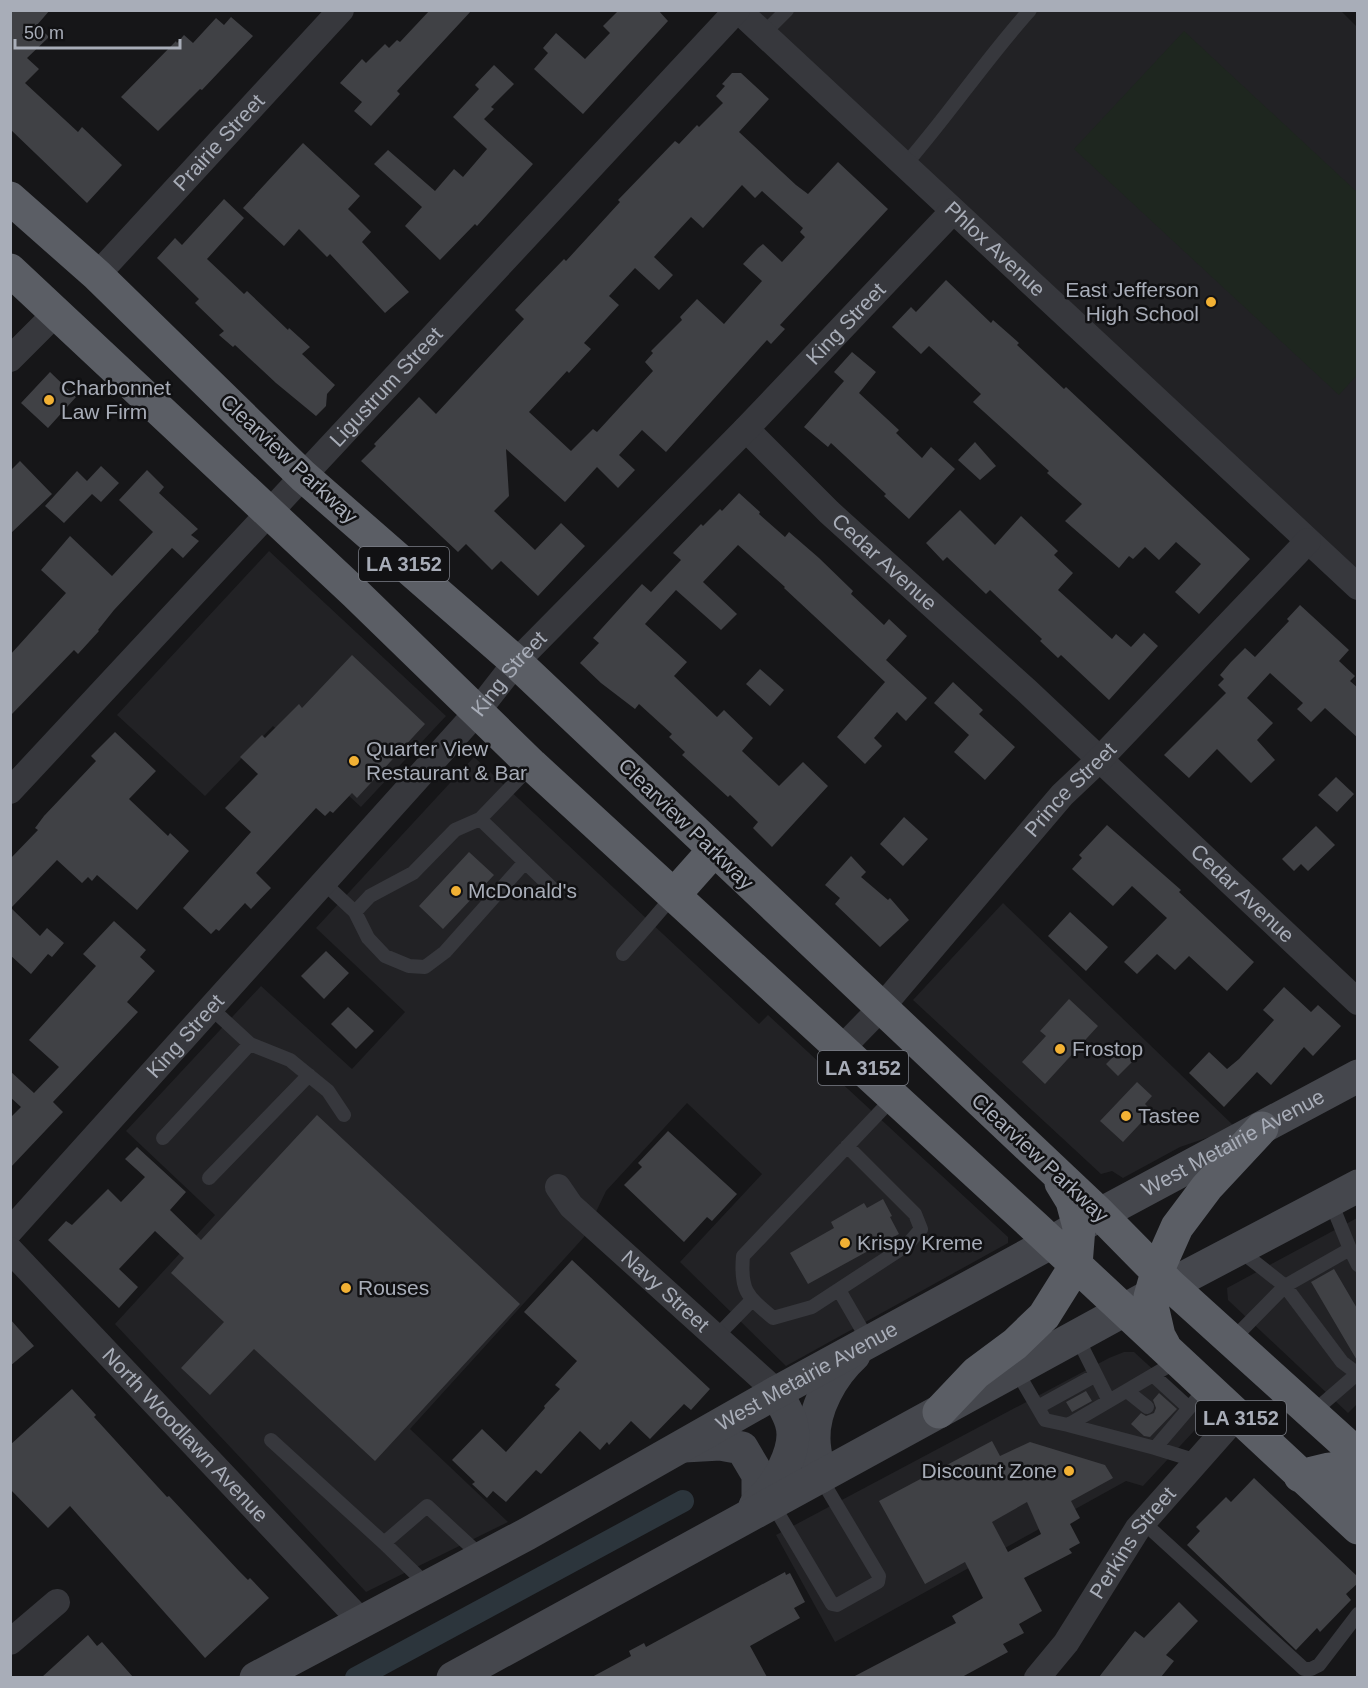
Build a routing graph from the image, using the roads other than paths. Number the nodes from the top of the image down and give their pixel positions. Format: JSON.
{"nodes":[{"id":1,"x":341,"y":10,"type":"edge"},
{"id":2,"x":738,"y":10,"type":"edge"},
{"id":3,"x":787,"y":10,"type":"edge"},
{"id":4,"x":1030,"y":10,"type":"edge"},
{"id":5,"x":764,"y":34,"type":"junction"},
{"id":6,"x":904,"y":166,"type":"junction"},
{"id":7,"x":10,"y":198,"type":"edge"},
{"id":8,"x":953,"y":211,"type":"junction"},
{"id":9,"x":10,"y":270,"type":"edge"},
{"id":10,"x":97,"y":275,"type":"junction"},
{"id":11,"x":57,"y":312,"type":"junction"},
{"id":12,"x":10,"y":359,"type":"edge"},
{"id":13,"x":746,"y":429,"type":"junction"},
{"id":14,"x":303,"y":476,"type":"junction"},
{"id":15,"x":270,"y":513,"type":"junction"},
{"id":16,"x":1308,"y":541,"type":"junction"},
{"id":17,"x":1358,"y":587,"type":"edge"},
{"id":18,"x":516,"y":662,"type":"junction"},
{"id":19,"x":477,"y":712,"type":"junction"},
{"id":20,"x":1100,"y":759,"type":"junction"},
{"id":21,"x":532,"y":765,"type":"junction"},
{"id":22,"x":10,"y":791,"type":"edge"},
{"id":23,"x":480,"y":819,"type":"junction"},
{"id":24,"x":714,"y":850,"type":"junction"},
{"id":25,"x":525,"y":862,"type":"junction"},
{"id":26,"x":324,"y":883,"type":"junction"},
{"id":27,"x":554,"y":890,"type":"dead end"},
{"id":28,"x":674,"y":895,"type":"junction"},
{"id":29,"x":355,"y":912,"type":"junction"},
{"id":30,"x":623,"y":954,"type":"dead end"},
{"id":31,"x":1358,"y":1002,"type":"edge"},
{"id":32,"x":211,"y":1008,"type":"junction"},
{"id":33,"x":880,"y":1008,"type":"junction"},
{"id":34,"x":250,"y":1044,"type":"junction"},
{"id":35,"x":842,"y":1048,"type":"junction"},
{"id":36,"x":309,"y":1076,"type":"junction"},
{"id":37,"x":1354,"y":1080,"type":"edge"},
{"id":38,"x":894,"y":1097,"type":"junction"},
{"id":39,"x":344,"y":1115,"type":"dead end"},
{"id":40,"x":1262,"y":1128,"type":"junction"},
{"id":41,"x":163,"y":1138,"type":"dead end"},
{"id":42,"x":847,"y":1146,"type":"junction"},
{"id":43,"x":209,"y":1178,"type":"dead end"},
{"id":44,"x":558,"y":1187,"type":"dead end"},
{"id":45,"x":1344,"y":1193,"type":"edge"},
{"id":46,"x":1077,"y":1228,"type":"junction"},
{"id":47,"x":10,"y":1231,"type":"edge"},
{"id":48,"x":1350,"y":1249,"type":"junction"},
{"id":49,"x":10,"y":1250,"type":"edge"},
{"id":50,"x":1238,"y":1250,"type":"junction"},
{"id":51,"x":1076,"y":1265,"type":"junction"},
{"id":52,"x":1358,"y":1265,"type":"edge"},
{"id":53,"x":1285,"y":1286,"type":"junction"},
{"id":54,"x":839,"y":1290,"type":"junction"},
{"id":55,"x":1150,"y":1291,"type":"junction"},
{"id":56,"x":752,"y":1300,"type":"junction"},
{"id":57,"x":716,"y":1337,"type":"junction"},
{"id":58,"x":1077,"y":1337,"type":"junction"},
{"id":59,"x":1231,"y":1341,"type":"junction"},
{"id":60,"x":869,"y":1342,"type":"junction"},
{"id":61,"x":1167,"y":1362,"type":"junction"},
{"id":62,"x":1016,"y":1370,"type":"junction"},
{"id":63,"x":1357,"y":1373,"type":"edge"},
{"id":64,"x":1096,"y":1375,"type":"junction"},
{"id":65,"x":1127,"y":1391,"type":"junction"},
{"id":66,"x":777,"y":1392,"type":"junction"},
{"id":67,"x":1198,"y":1397,"type":"junction"},
{"id":68,"x":1109,"y":1401,"type":"junction"},
{"id":69,"x":822,"y":1405,"type":"junction"},
{"id":70,"x":1038,"y":1407,"type":"junction"},
{"id":71,"x":1147,"y":1407,"type":"dead end"},
{"id":72,"x":939,"y":1412,"type":"junction"},
{"id":73,"x":1312,"y":1414,"type":"junction"},
{"id":74,"x":1238,"y":1415,"type":"junction"},
{"id":75,"x":1068,"y":1425,"type":"junction"},
{"id":76,"x":271,"y":1440,"type":"dead end"},
{"id":77,"x":680,"y":1446,"type":"junction"},
{"id":78,"x":877,"y":1446,"type":"junction"},
{"id":79,"x":1155,"y":1448,"type":"junction"},
{"id":80,"x":1356,"y":1450,"type":"edge"},
{"id":81,"x":1197,"y":1461,"type":"junction"},
{"id":82,"x":1300,"y":1476,"type":"junction"},
{"id":83,"x":820,"y":1477,"type":"junction"},
{"id":84,"x":1358,"y":1496,"type":"edge"},
{"id":85,"x":765,"y":1503,"type":"junction"},
{"id":86,"x":1143,"y":1522,"type":"junction"},
{"id":87,"x":1358,"y":1528,"type":"edge"},
{"id":88,"x":384,"y":1543,"type":"junction"},
{"id":89,"x":482,"y":1557,"type":"junction"},
{"id":90,"x":428,"y":1586,"type":"junction"},
{"id":91,"x":57,"y":1602,"type":"dead end"},
{"id":92,"x":1358,"y":1614,"type":"edge"},
{"id":93,"x":362,"y":1621,"type":"junction"},
{"id":94,"x":10,"y":1642,"type":"edge"},
{"id":95,"x":256,"y":1677,"type":"edge"},
{"id":96,"x":453,"y":1677,"type":"edge"},
{"id":97,"x":1037,"y":1677,"type":"edge"}],
"edges":[{"from":1,"to":10,"type":"street","name":"Prairie Street"},
{"from":2,"to":5,"type":"street","name":"Phlox Avenue"},
{"from":2,"to":14,"type":"street","name":"Ligustrum Street"},
{"from":3,"to":5,"type":"lane"},
{"from":4,"to":6,"type":"lane"},
{"from":5,"to":6,"type":"street","name":"Phlox Avenue"},
{"from":6,"to":8,"type":"street","name":"Phlox Avenue"},
{"from":7,"to":10,"type":"highway","name":"Clearview Parkway","number":"LA 3152"},
{"from":8,"to":13,"type":"street","name":"King Street"},
{"from":8,"to":16,"type":"street","name":"Phlox Avenue"},
{"from":9,"to":11,"type":"highway","name":"Clearview Parkway","number":"LA 3152"},
{"from":10,"to":14,"type":"highway","name":"Clearview Parkway","number":"LA 3152"},
{"from":11,"to":12,"type":"street"},
{"from":11,"to":15,"type":"highway","name":"Clearview Parkway","number":"LA 3152"},
{"from":13,"to":18,"type":"street","name":"King Street"},
{"from":13,"to":20,"type":"street","name":"Cedar Avenue"},
{"from":14,"to":15,"type":"street","name":"Ligustrum Street"},
{"from":14,"to":18,"type":"highway","name":"Clearview Parkway","number":"LA 3152"},
{"from":15,"to":19,"type":"highway","name":"Clearview Parkway","number":"LA 3152"},
{"from":15,"to":22,"type":"street","name":"Ligustrum Street"},
{"from":16,"to":17,"type":"street","name":"Phlox Avenue"},
{"from":16,"to":20,"type":"street","name":"Prince Street"},
{"from":18,"to":19,"type":"street","name":"King Street"},
{"from":18,"to":24,"type":"highway","name":"Clearview Parkway","number":"LA 3152"},
{"from":19,"to":21,"type":"highway","name":"Clearview Parkway","number":"LA 3152"},
{"from":19,"to":26,"type":"street","name":"King Street"},
{"from":20,"to":31,"type":"street","name":"Cedar Avenue"},
{"from":20,"to":33,"type":"street","name":"Prince Street"},
{"from":21,"to":23,"type":"lane"},
{"from":21,"to":28,"type":"highway","name":"Clearview Parkway","number":"LA 3152"},
{"from":23,"to":25,"type":"lane"},
{"from":23,"to":29,"type":"lane"},
{"from":24,"to":28,"type":"highway"},
{"from":24,"to":33,"type":"highway","name":"Clearview Parkway","number":"LA 3152"},
{"from":25,"to":27,"type":"lane"},
{"from":25,"to":29,"type":"lane"},
{"from":26,"to":29,"type":"lane"},
{"from":26,"to":32,"type":"street","name":"King Street"},
{"from":28,"to":30,"type":"lane"},
{"from":28,"to":35,"type":"highway","name":"Clearview Parkway","number":"LA 3152"},
{"from":32,"to":34,"type":"lane"},
{"from":32,"to":47,"type":"street","name":"King Street"},
{"from":33,"to":35,"type":"street","name":"Prince Street"},
{"from":33,"to":46,"type":"highway","name":"Clearview Parkway","number":"LA 3152"},
{"from":34,"to":36,"type":"lane"},
{"from":34,"to":41,"type":"lane"},
{"from":35,"to":38,"type":"highway","name":"Clearview Parkway","number":"LA 3152"},
{"from":36,"to":39,"type":"lane"},
{"from":36,"to":43,"type":"lane"},
{"from":37,"to":40,"type":"main road","name":"West Metairie Avenue"},
{"from":38,"to":42,"type":"lane"},
{"from":38,"to":46,"type":"highway","name":"Clearview Parkway","number":"LA 3152"},
{"from":40,"to":46,"type":"main road","name":"West Metairie Avenue"},
{"from":40,"to":55,"type":"highway"},
{"from":42,"to":54,"type":"lane"},
{"from":42,"to":56,"type":"lane"},
{"from":44,"to":57,"type":"street","name":"Navy Street"},
{"from":45,"to":48,"type":"lane"},
{"from":45,"to":50,"type":"main road"},
{"from":46,"to":51,"type":"highway"},
{"from":46,"to":55,"type":"highway","name":"Clearview Parkway","number":"LA 3152"},
{"from":46,"to":60,"type":"main road","name":"West Metairie Avenue"},
{"from":48,"to":52,"type":"lane"},
{"from":48,"to":53,"type":"lane"},
{"from":49,"to":93,"type":"street","name":"North Woodlawn Avenue"},
{"from":50,"to":53,"type":"lane"},
{"from":50,"to":55,"type":"main road"},
{"from":51,"to":55,"type":"highway","name":"Clearview Parkway","number":"LA 3152"},
{"from":51,"to":72,"type":"highway"},
{"from":53,"to":59,"type":"lane"},
{"from":53,"to":63,"type":"lane"},
{"from":54,"to":56,"type":"lane"},
{"from":54,"to":60,"type":"lane"},
{"from":55,"to":58,"type":"main road"},
{"from":55,"to":59,"type":"highway","name":"Clearview Parkway","number":"LA 3152"},
{"from":55,"to":61,"type":"highway","name":"Clearview Parkway","number":"LA 3152"},
{"from":56,"to":57,"type":"lane"},
{"from":57,"to":66,"type":"street","name":"Navy Street"},
{"from":58,"to":62,"type":"main road"},
{"from":58,"to":64,"type":"lane"},
{"from":59,"to":73,"type":"highway","name":"Clearview Parkway","number":"LA 3152"},
{"from":60,"to":66,"type":"main road","name":"West Metairie Avenue"},
{"from":60,"to":69,"type":"main road"},
{"from":61,"to":65,"type":"lane"},
{"from":61,"to":67,"type":"highway","name":"Clearview Parkway","number":"LA 3152"},
{"from":62,"to":70,"type":"lane"},
{"from":62,"to":72,"type":"main road"},
{"from":63,"to":73,"type":"lane"},
{"from":64,"to":68,"type":"lane"},
{"from":64,"to":70,"type":"lane"},
{"from":65,"to":68,"type":"lane"},
{"from":65,"to":71,"type":"lane"},
{"from":66,"to":77,"type":"main road","name":"West Metairie Avenue"},
{"from":66,"to":85,"type":"main road"},
{"from":67,"to":74,"type":"highway","name":"Clearview Parkway","number":"LA 3152"},
{"from":67,"to":79,"type":"lane"},
{"from":68,"to":75,"type":"lane"},
{"from":69,"to":78,"type":"main road"},
{"from":69,"to":83,"type":"main road"},
{"from":70,"to":75,"type":"lane"},
{"from":72,"to":78,"type":"main road"},
{"from":73,"to":80,"type":"highway","name":"Clearview Parkway","number":"LA 3152"},
{"from":74,"to":81,"type":"street","name":"Perkins Street"},
{"from":74,"to":82,"type":"highway","name":"Clearview Parkway","number":"LA 3152"},
{"from":75,"to":79,"type":"lane"},
{"from":76,"to":88,"type":"lane"},
{"from":77,"to":85,"type":"main road"},
{"from":77,"to":89,"type":"main road","name":"West Metairie Avenue"},
{"from":78,"to":83,"type":"main road"},
{"from":79,"to":81,"type":"lane"},
{"from":81,"to":86,"type":"street","name":"Perkins Street"},
{"from":82,"to":84,"type":"highway"},
{"from":82,"to":87,"type":"highway","name":"Clearview Parkway","number":"LA 3152"},
{"from":83,"to":85,"type":"main road"},
{"from":83,"to":85,"type":"lane"},
{"from":85,"to":96,"type":"main road"},
{"from":86,"to":92,"type":"lane"},
{"from":86,"to":97,"type":"street","name":"Perkins Street"},
{"from":88,"to":89,"type":"lane"},
{"from":88,"to":90,"type":"lane"},
{"from":89,"to":90,"type":"main road","name":"West Metairie Avenue"},
{"from":90,"to":93,"type":"main road","name":"West Metairie Avenue"},
{"from":91,"to":94,"type":"street"},
{"from":93,"to":95,"type":"main road","name":"West Metairie Avenue"}]}
